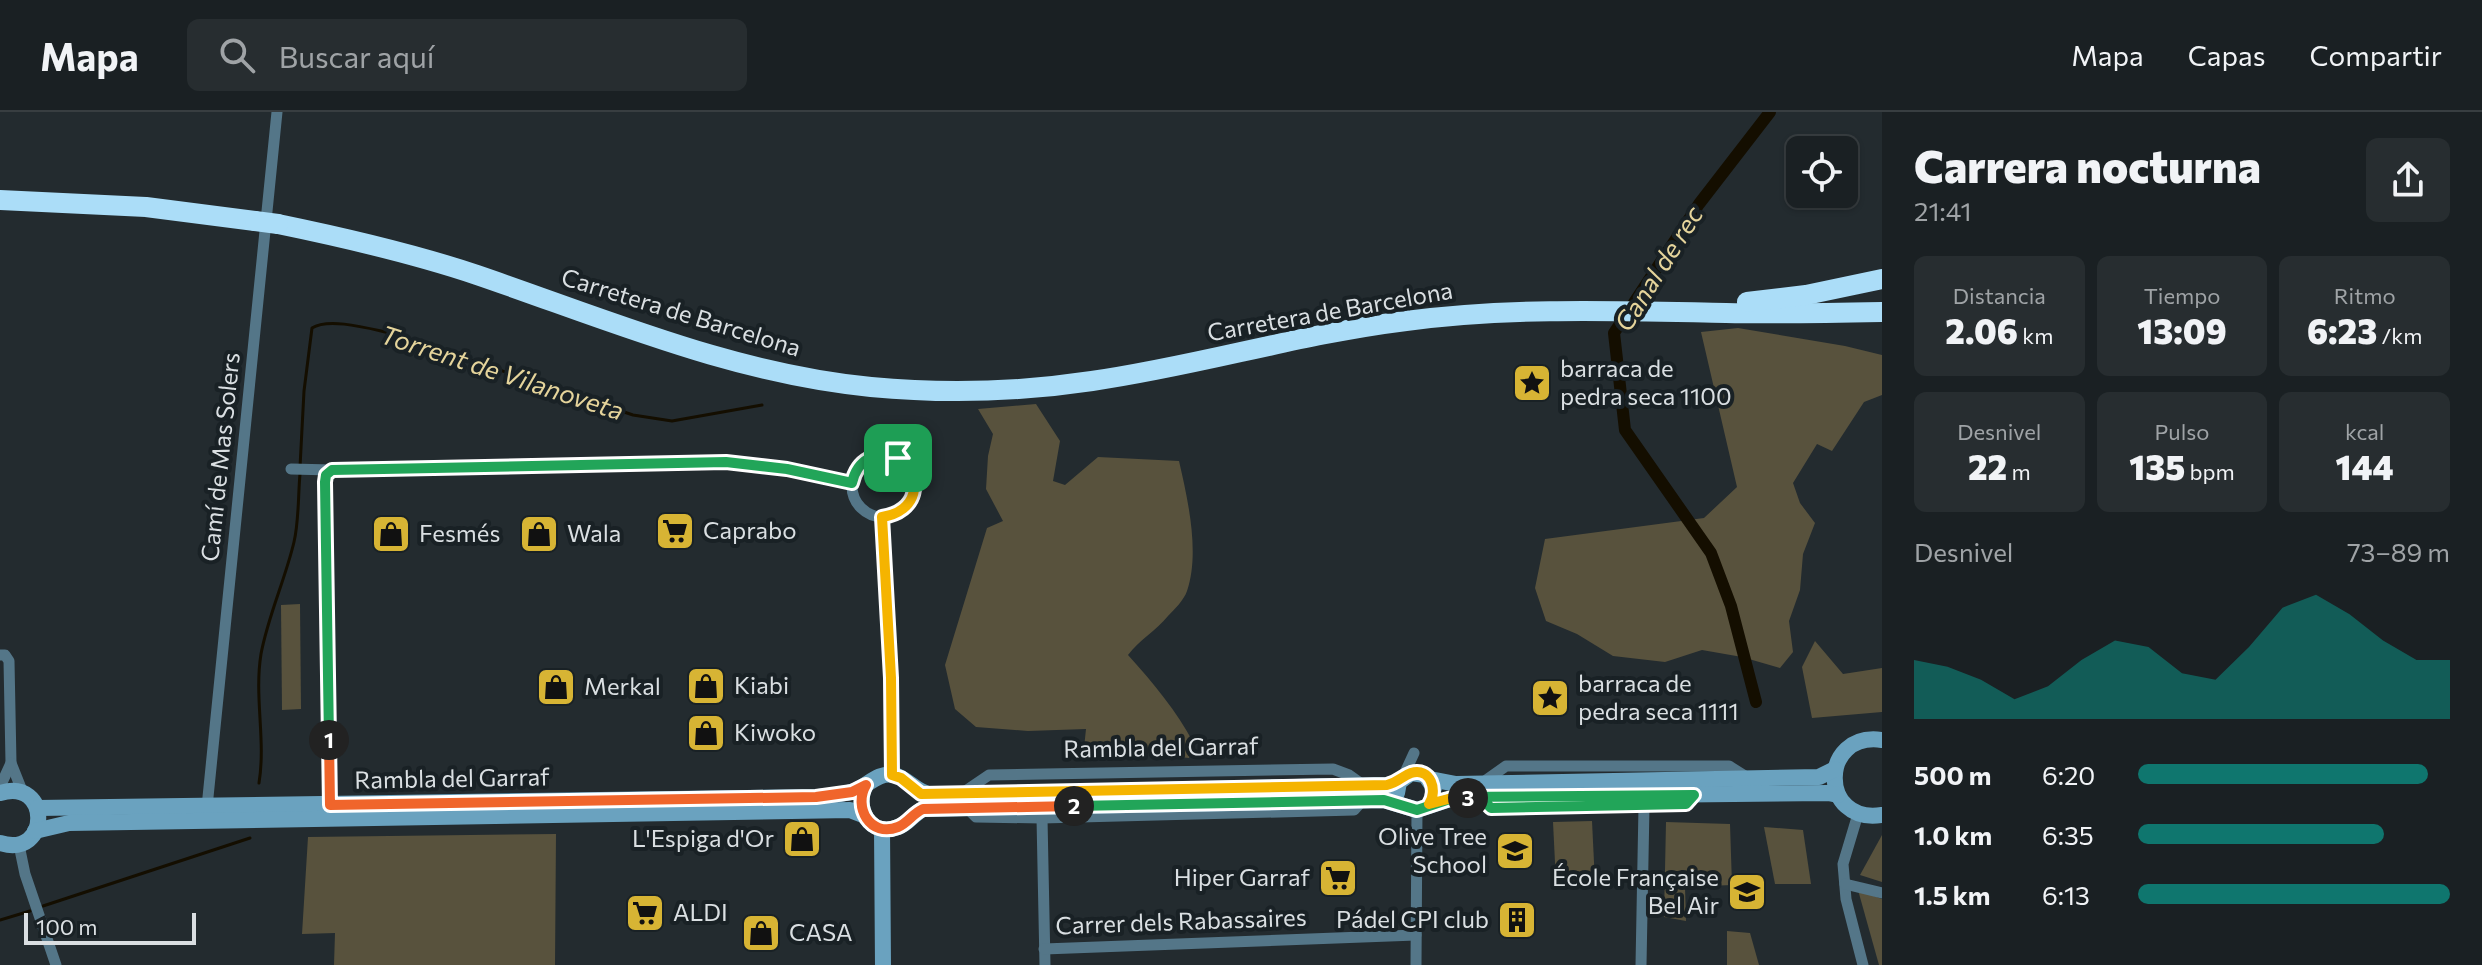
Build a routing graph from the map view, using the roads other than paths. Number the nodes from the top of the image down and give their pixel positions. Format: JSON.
{"nodes":[{"id":1,"x":277,"y":112,"type":"edge"},
{"id":2,"x":0,"y":200,"type":"edge"},
{"id":3,"x":1882,"y":279,"type":"edge"},
{"id":4,"x":1687,"y":310,"type":"junction"},
{"id":5,"x":1882,"y":312,"type":"edge"},
{"id":6,"x":291,"y":469,"type":"dead end"},
{"id":7,"x":332,"y":470,"type":"junction"},
{"id":8,"x":852,"y":483,"type":"junction"},
{"id":9,"x":882,"y":517,"type":"junction"},
{"id":10,"x":2,"y":655,"type":"edge"},
{"id":11,"x":1882,"y":740,"type":"edge"},
{"id":12,"x":11,"y":763,"type":"junction"},
{"id":13,"x":1835,"y":769,"type":"junction"},
{"id":14,"x":892,"y":775,"type":"junction"},
{"id":15,"x":1427,"y":777,"type":"junction"},
{"id":16,"x":1401,"y":780,"type":"junction"},
{"id":17,"x":866,"y":785,"type":"junction"},
{"id":18,"x":909,"y":785,"type":"junction"},
{"id":19,"x":0,"y":790,"type":"edge"},
{"id":20,"x":1481,"y":791,"type":"junction"},
{"id":21,"x":23,"y":793,"type":"junction"},
{"id":22,"x":1364,"y":793,"type":"junction"},
{"id":23,"x":1833,"y":794,"type":"junction"},
{"id":24,"x":1694,"y":795,"type":"junction"},
{"id":25,"x":964,"y":801,"type":"junction"},
{"id":26,"x":330,"y":805,"type":"junction"},
{"id":27,"x":1416,"y":806,"type":"junction"},
{"id":28,"x":1644,"y":806,"type":"junction"},
{"id":29,"x":207,"y":807,"type":"junction"},
{"id":30,"x":37,"y":808,"type":"junction"},
{"id":31,"x":254,"y":813,"type":"junction"},
{"id":32,"x":1858,"y":814,"type":"junction"},
{"id":33,"x":863,"y":815,"type":"junction"},
{"id":34,"x":912,"y":815,"type":"junction"},
{"id":35,"x":1882,"y":815,"type":"edge"},
{"id":36,"x":1042,"y":818,"type":"junction"},
{"id":37,"x":882,"y":829,"type":"junction"},
{"id":38,"x":35,"y":831,"type":"junction"},
{"id":39,"x":0,"y":843,"type":"edge"},
{"id":40,"x":19,"y":845,"type":"junction"},
{"id":41,"x":1845,"y":884,"type":"junction"},
{"id":42,"x":1882,"y":893,"type":"edge"},
{"id":43,"x":1416,"y":935,"type":"junction"},
{"id":44,"x":1044,"y":949,"type":"junction"},
{"id":45,"x":56,"y":965,"type":"edge"},
{"id":46,"x":883,"y":965,"type":"edge"},
{"id":47,"x":1045,"y":965,"type":"edge"},
{"id":48,"x":1416,"y":965,"type":"edge"},
{"id":49,"x":1641,"y":965,"type":"edge"},
{"id":50,"x":1863,"y":965,"type":"edge"}],
"edges":[{"from":1,"to":29,"type":"street","name":"Camí de Mas Solers"},
{"from":2,"to":4,"type":"highway","name":"Carretera de Barcelona","bridge":true},
{"from":3,"to":4,"type":"highway"},
{"from":4,"to":5,"type":"highway"},
{"from":6,"to":7,"type":"street"},
{"from":7,"to":8,"type":"street"},
{"from":7,"to":26,"type":"street"},
{"from":8,"to":9,"type":"street"},
{"from":8,"to":9,"type":"street"},
{"from":9,"to":14,"type":"street"},
{"from":10,"to":12,"type":"street"},
{"from":11,"to":13,"type":"street"},
{"from":12,"to":19,"type":"street"},
{"from":12,"to":21,"type":"street"},
{"from":13,"to":20,"type":"street","name":"Rambla del Garraf"},
{"from":13,"to":23,"type":"street"},
{"from":14,"to":17,"type":"street","name":"Rambla del Garraf"},
{"from":14,"to":18,"type":"street","name":"Rambla del Garraf"},
{"from":15,"to":16,"type":"street"},
{"from":15,"to":20,"type":"street","name":"Rambla del Garraf"},
{"from":15,"to":27,"type":"street"},
{"from":16,"to":22,"type":"street","name":"Rambla del Garraf"},
{"from":16,"to":27,"type":"street"},
{"from":17,"to":26,"type":"street","name":"Rambla del Garraf"},
{"from":17,"to":33,"type":"street"},
{"from":18,"to":25,"type":"street","name":"Rambla del Garraf"},
{"from":18,"to":34,"type":"street"},
{"from":19,"to":21,"type":"street"},
{"from":20,"to":24,"type":"street","name":"Rambla del Garraf"},
{"from":20,"to":27,"type":"street","name":"Rambla del Garraf"},
{"from":20,"to":28,"type":"street","name":"Rambla del Garraf"},
{"from":21,"to":30,"type":"street"},
{"from":22,"to":25,"type":"street","name":"Rambla del Garraf"},
{"from":22,"to":25,"type":"street","name":"Rambla del Garraf"},
{"from":22,"to":27,"type":"street","name":"Rambla del Garraf"},
{"from":22,"to":36,"type":"street","name":"Rambla del Garraf"},
{"from":23,"to":24,"type":"street","name":"Rambla del Garraf"},
{"from":23,"to":32,"type":"street"},
{"from":24,"to":28,"type":"street","name":"Rambla del Garraf"},
{"from":25,"to":34,"type":"street","name":"Rambla del Garraf"},
{"from":25,"to":36,"type":"street","name":"Rambla del Garraf"},
{"from":26,"to":31,"type":"street","name":"Rambla del Garraf"},
{"from":27,"to":43,"type":"street"},
{"from":28,"to":49,"type":"street"},
{"from":29,"to":30,"type":"street","name":"Rambla del Garraf"},
{"from":29,"to":31,"type":"street","name":"Rambla del Garraf"},
{"from":30,"to":38,"type":"street"},
{"from":31,"to":33,"type":"street","name":"Rambla del Garraf"},
{"from":31,"to":38,"type":"street","name":"Rambla del Garraf"},
{"from":32,"to":35,"type":"street"},
{"from":32,"to":41,"type":"street"},
{"from":33,"to":37,"type":"street","name":"Rambla del Garraf"},
{"from":34,"to":37,"type":"street","name":"Rambla del Garraf"},
{"from":36,"to":44,"type":"street"},
{"from":37,"to":46,"type":"street"},
{"from":38,"to":40,"type":"street","name":"Rambla del Garraf"},
{"from":39,"to":40,"type":"street"},
{"from":40,"to":45,"type":"street"},
{"from":41,"to":42,"type":"street"},
{"from":41,"to":50,"type":"street"},
{"from":43,"to":44,"type":"street","name":"Carrer dels Rabassaires"},
{"from":43,"to":48,"type":"street"},
{"from":44,"to":47,"type":"street"}]}
